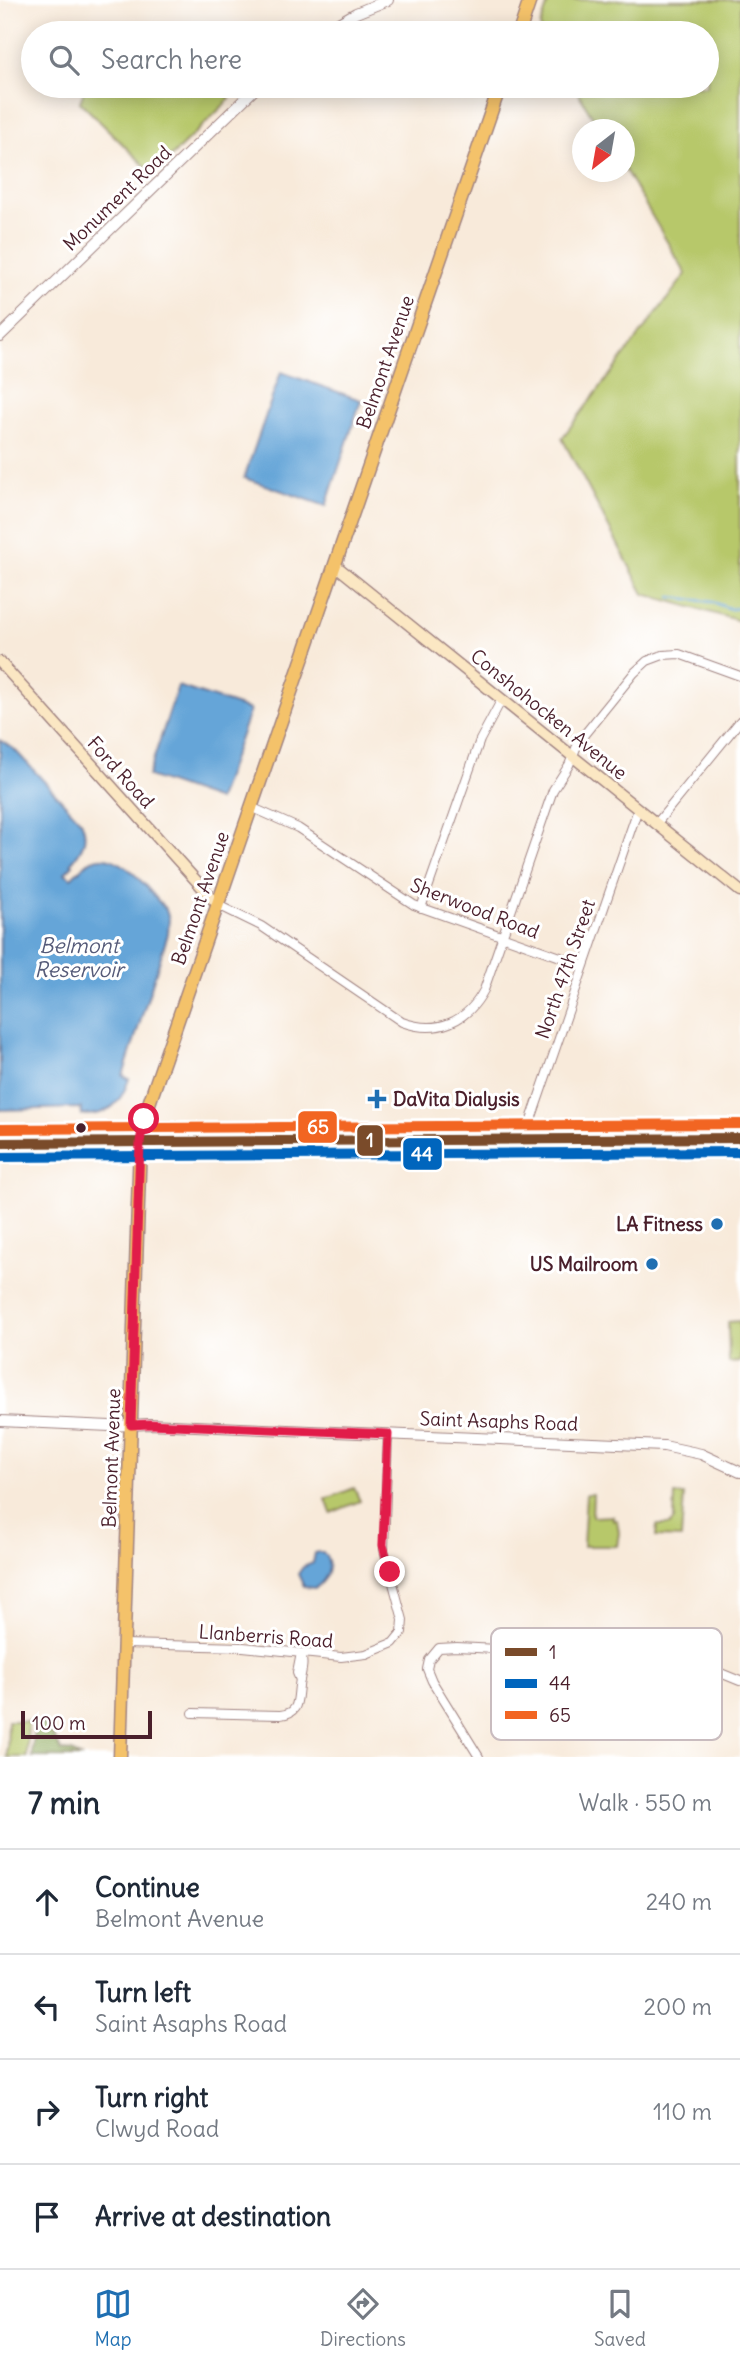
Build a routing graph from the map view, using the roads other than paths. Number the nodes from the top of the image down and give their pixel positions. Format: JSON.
{"nodes":[{"id":1,"x":388,"y":0,"type":"edge"},
{"id":2,"x":530,"y":0,"type":"edge"},
{"id":3,"x":342,"y":21,"type":"edge"},
{"id":4,"x":523,"y":21,"type":"edge"},
{"id":5,"x":246,"y":98,"type":"edge"},
{"id":6,"x":496,"y":98,"type":"edge"},
{"id":7,"x":0,"y":336,"type":"edge"},
{"id":8,"x":335,"y":565,"type":"junction"},
{"id":9,"x":0,"y":662,"type":"edge"},
{"id":10,"x":740,"y":676,"type":"edge"},
{"id":11,"x":502,"y":699,"type":"junction"},
{"id":12,"x":740,"y":721,"type":"edge"},
{"id":13,"x":572,"y":756,"type":"junction"},
{"id":14,"x":251,"y":807,"type":"junction"},
{"id":15,"x":638,"y":809,"type":"junction"},
{"id":16,"x":657,"y":824,"type":"junction"},
{"id":17,"x":740,"y":891,"type":"edge"},
{"id":18,"x":218,"y":905,"type":"junction"},
{"id":19,"x":421,"y":908,"type":"junction"},
{"id":20,"x":502,"y":937,"type":"junction"},
{"id":21,"x":583,"y":965,"type":"junction"},
{"id":22,"x":740,"y":1138,"type":"edge"},
{"id":23,"x":524,"y":1140,"type":"junction"},
{"id":24,"x":140,"y":1142,"type":"junction"},
{"id":25,"x":0,"y":1143,"type":"edge"},
{"id":26,"x":0,"y":1421,"type":"edge"},
{"id":27,"x":131,"y":1425,"type":"junction"},
{"id":28,"x":388,"y":1434,"type":"junction"},
{"id":29,"x":740,"y":1472,"type":"edge"},
{"id":30,"x":124,"y":1644,"type":"junction"},
{"id":31,"x":491,"y":1649,"type":"edge"},
{"id":32,"x":301,"y":1653,"type":"junction"},
{"id":33,"x":722,"y":1674,"type":"edge"},
{"id":34,"x":740,"y":1681,"type":"edge"},
{"id":35,"x":193,"y":1713,"type":"dead end"},
{"id":36,"x":120,"y":1757,"type":"edge"},
{"id":37,"x":479,"y":1757,"type":"edge"}],
"edges":[{"from":1,"to":3,"type":"street"},
{"from":2,"to":4,"type":"main road"},
{"from":5,"to":7,"type":"street","name":"Monument Road"},
{"from":6,"to":8,"type":"main road","name":"Belmont Avenue"},
{"from":8,"to":11,"type":"main road","name":"Conshohocken Avenue"},
{"from":8,"to":14,"type":"main road","name":"Belmont Avenue"},
{"from":9,"to":18,"type":"main road","name":"Ford Road"},
{"from":10,"to":13,"type":"street"},
{"from":11,"to":13,"type":"main road","name":"Conshohocken Avenue"},
{"from":11,"to":19,"type":"street"},
{"from":12,"to":16,"type":"street"},
{"from":13,"to":15,"type":"main road","name":"Conshohocken Avenue"},
{"from":13,"to":20,"type":"street"},
{"from":14,"to":18,"type":"main road","name":"Belmont Avenue"},
{"from":14,"to":19,"type":"street","name":"Sherwood Road"},
{"from":15,"to":16,"type":"main road","name":"Conshohocken Avenue"},
{"from":15,"to":21,"type":"street","name":"North 47th Street"},
{"from":16,"to":17,"type":"main road","name":"Conshohocken Avenue"},
{"from":18,"to":20,"type":"street"},
{"from":18,"to":24,"type":"main road","name":"Belmont Avenue"},
{"from":19,"to":20,"type":"street","name":"Sherwood Road"},
{"from":20,"to":21,"type":"street","name":"Sherwood Road"},
{"from":21,"to":23,"type":"street","name":"North 47th Street"},
{"from":22,"to":23,"type":"main road"},
{"from":23,"to":24,"type":"main road"},
{"from":24,"to":25,"type":"main road"},
{"from":24,"to":27,"type":"main road","name":"Belmont Avenue"},
{"from":26,"to":27,"type":"street","name":"Saint Asaphs Road"},
{"from":27,"to":28,"type":"street","name":"Saint Asaphs Road"},
{"from":27,"to":30,"type":"main road","name":"Belmont Avenue"},
{"from":28,"to":29,"type":"street","name":"Saint Asaphs Road"},
{"from":28,"to":32,"type":"street","name":"Llanberris Road"},
{"from":30,"to":32,"type":"street","name":"Llanberris Road"},
{"from":30,"to":36,"type":"main road","name":"Belmont Avenue"},
{"from":31,"to":37,"type":"street"},
{"from":32,"to":35,"type":"street"},
{"from":33,"to":34,"type":"street"}]}
